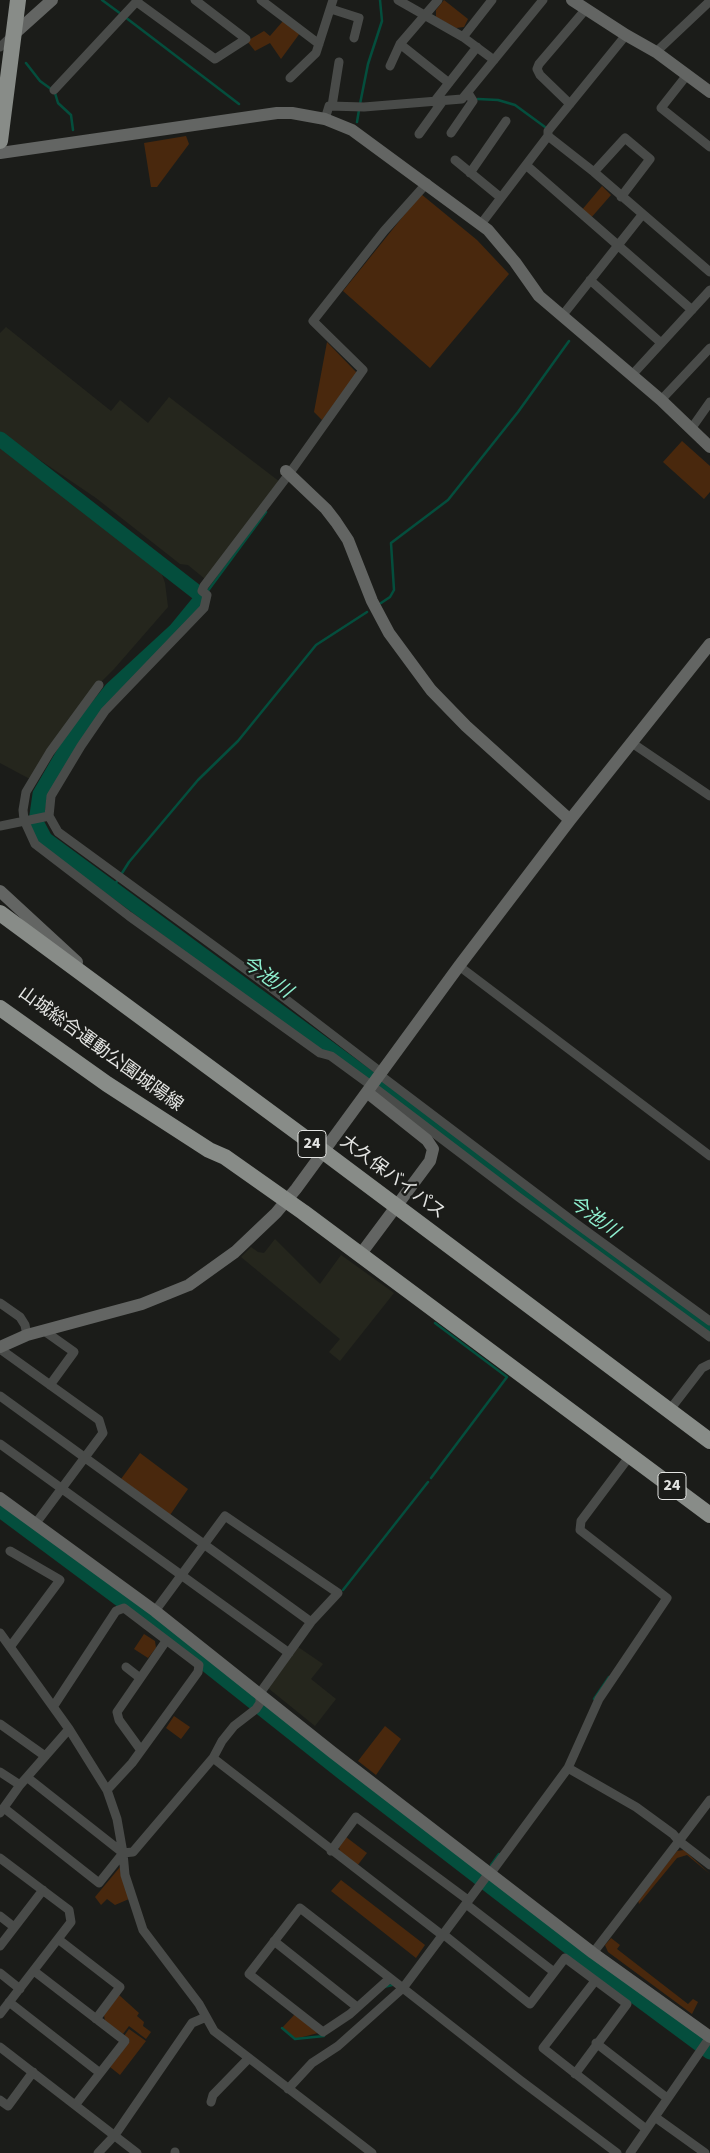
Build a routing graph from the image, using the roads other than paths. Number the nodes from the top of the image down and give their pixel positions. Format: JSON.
{"nodes":[{"id":1,"x":18,"y":0,"type":"edge"},
{"id":2,"x":52,"y":0,"type":"edge"},
{"id":3,"x":196,"y":0,"type":"edge"},
{"id":4,"x":262,"y":0,"type":"edge"},
{"id":5,"x":398,"y":0,"type":"edge"},
{"id":6,"x":438,"y":0,"type":"edge"},
{"id":7,"x":492,"y":0,"type":"edge"},
{"id":8,"x":543,"y":0,"type":"edge"},
{"id":9,"x":572,"y":0,"type":"edge"},
{"id":10,"x":137,"y":1,"type":"edge"},
{"id":11,"x":710,"y":1,"type":"edge"},
{"id":12,"x":332,"y":3,"type":"edge"},
{"id":13,"x":586,"y":9,"type":"junction"},
{"id":14,"x":425,"y":15,"type":"junction"},
{"id":15,"x":14,"y":35,"type":"junction"},
{"id":16,"x":626,"y":35,"type":"junction"},
{"id":17,"x":463,"y":37,"type":"junction"},
{"id":18,"x":354,"y":38,"type":"dead end"},
{"id":19,"x":319,"y":44,"type":"junction"},
{"id":20,"x":400,"y":44,"type":"junction"},
{"id":21,"x":0,"y":47,"type":"edge"},
{"id":22,"x":477,"y":47,"type":"junction"},
{"id":23,"x":656,"y":52,"type":"junction"},
{"id":24,"x":494,"y":60,"type":"junction"},
{"id":25,"x":339,"y":62,"type":"dead end"},
{"id":26,"x":390,"y":66,"type":"dead end"},
{"id":27,"x":687,"y":75,"type":"junction"},
{"id":28,"x":290,"y":78,"type":"dead end"},
{"id":29,"x":449,"y":83,"type":"junction"},
{"id":30,"x":54,"y":90,"type":"dead end"},
{"id":31,"x":710,"y":92,"type":"edge"},
{"id":32,"x":468,"y":93,"type":"junction"},
{"id":33,"x":438,"y":102,"type":"junction"},
{"id":34,"x":570,"y":104,"type":"junction"},
{"id":35,"x":332,"y":106,"type":"junction"},
{"id":36,"x":325,"y":119,"type":"junction"},
{"id":37,"x":506,"y":121,"type":"dead end"},
{"id":38,"x":451,"y":133,"type":"dead end"},
{"id":39,"x":419,"y":134,"type":"dead end"},
{"id":40,"x":548,"y":136,"type":"junction"},
{"id":41,"x":0,"y":141,"type":"edge"},
{"id":42,"x":710,"y":148,"type":"edge"},
{"id":43,"x":0,"y":153,"type":"edge"},
{"id":44,"x":455,"y":160,"type":"dead end"},
{"id":45,"x":526,"y":165,"type":"junction"},
{"id":46,"x":594,"y":172,"type":"junction"},
{"id":47,"x":470,"y":173,"type":"junction"},
{"id":48,"x":427,"y":183,"type":"junction"},
{"id":49,"x":500,"y":197,"type":"junction"},
{"id":50,"x":621,"y":197,"type":"junction"},
{"id":51,"x":642,"y":215,"type":"junction"},
{"id":52,"x":480,"y":224,"type":"junction"},
{"id":53,"x":618,"y":247,"type":"junction"},
{"id":54,"x":710,"y":272,"type":"edge"},
{"id":55,"x":590,"y":280,"type":"junction"},
{"id":56,"x":710,"y":290,"type":"edge"},
{"id":57,"x":692,"y":310,"type":"junction"},
{"id":58,"x":562,"y":316,"type":"junction"},
{"id":59,"x":660,"y":342,"type":"junction"},
{"id":60,"x":710,"y":348,"type":"edge"},
{"id":61,"x":632,"y":375,"type":"junction"},
{"id":62,"x":661,"y":400,"type":"junction"},
{"id":63,"x":710,"y":402,"type":"edge"},
{"id":64,"x":691,"y":428,"type":"junction"},
{"id":65,"x":710,"y":447,"type":"edge"},
{"id":66,"x":287,"y":473,"type":"junction"},
{"id":67,"x":710,"y":644,"type":"edge"},
{"id":68,"x":99,"y":685,"type":"dead end"},
{"id":69,"x":632,"y":743,"type":"junction"},
{"id":70,"x":710,"y":796,"type":"edge"},
{"id":71,"x":49,"y":816,"type":"junction"},
{"id":72,"x":570,"y":820,"type":"junction"},
{"id":73,"x":26,"y":822,"type":"junction"},
{"id":74,"x":0,"y":826,"type":"edge"},
{"id":75,"x":0,"y":891,"type":"edge"},
{"id":76,"x":0,"y":913,"type":"edge"},
{"id":77,"x":459,"y":966,"type":"junction"},
{"id":78,"x":113,"y":997,"type":"junction"},
{"id":79,"x":0,"y":999,"type":"edge"},
{"id":80,"x":0,"y":1008,"type":"edge"},
{"id":81,"x":376,"y":1080,"type":"junction"},
{"id":82,"x":180,"y":1130,"type":"junction"},
{"id":83,"x":324,"y":1152,"type":"junction"},
{"id":84,"x":710,"y":1156,"type":"edge"},
{"id":85,"x":287,"y":1201,"type":"junction"},
{"id":86,"x":397,"y":1207,"type":"junction"},
{"id":87,"x":360,"y":1255,"type":"junction"},
{"id":88,"x":0,"y":1303,"type":"edge"},
{"id":89,"x":710,"y":1321,"type":"edge"},
{"id":90,"x":43,"y":1330,"type":"junction"},
{"id":91,"x":27,"y":1335,"type":"junction"},
{"id":92,"x":710,"y":1337,"type":"edge"},
{"id":93,"x":0,"y":1348,"type":"edge"},
{"id":94,"x":710,"y":1364,"type":"edge"},
{"id":95,"x":50,"y":1385,"type":"junction"},
{"id":96,"x":0,"y":1396,"type":"edge"},
{"id":97,"x":669,"y":1411,"type":"junction"},
{"id":98,"x":710,"y":1437,"type":"edge"},
{"id":99,"x":710,"y":1441,"type":"edge"},
{"id":100,"x":0,"y":1444,"type":"edge"},
{"id":101,"x":85,"y":1458,"type":"junction"},
{"id":102,"x":634,"y":1458,"type":"junction"},
{"id":103,"x":61,"y":1488,"type":"junction"},
{"id":104,"x":0,"y":1498,"type":"edge"},
{"id":105,"x":710,"y":1515,"type":"edge"},
{"id":106,"x":36,"y":1524,"type":"junction"},
{"id":107,"x":204,"y":1545,"type":"junction"},
{"id":108,"x":10,"y":1551,"type":"dead end"},
{"id":109,"x":181,"y":1575,"type":"junction"},
{"id":110,"x":155,"y":1611,"type":"junction"},
{"id":111,"x":311,"y":1622,"type":"junction"},
{"id":112,"x":0,"y":1633,"type":"edge"},
{"id":113,"x":166,"y":1641,"type":"junction"},
{"id":114,"x":10,"y":1647,"type":"junction"},
{"id":115,"x":289,"y":1653,"type":"junction"},
{"id":116,"x":126,"y":1667,"type":"dead end"},
{"id":117,"x":140,"y":1678,"type":"junction"},
{"id":118,"x":258,"y":1702,"type":"junction"},
{"id":119,"x":53,"y":1708,"type":"junction"},
{"id":120,"x":0,"y":1724,"type":"edge"},
{"id":121,"x":69,"y":1729,"type":"junction"},
{"id":122,"x":140,"y":1749,"type":"junction"},
{"id":123,"x":46,"y":1756,"type":"junction"},
{"id":124,"x":213,"y":1758,"type":"junction"},
{"id":125,"x":568,"y":1768,"type":"junction"},
{"id":126,"x":0,"y":1772,"type":"edge"},
{"id":127,"x":28,"y":1778,"type":"junction"},
{"id":128,"x":20,"y":1786,"type":"junction"},
{"id":129,"x":106,"y":1790,"type":"junction"},
{"id":130,"x":710,"y":1800,"type":"edge"},
{"id":131,"x":2,"y":1811,"type":"edge"},
{"id":132,"x":679,"y":1841,"type":"junction"},
{"id":133,"x":331,"y":1850,"type":"junction"},
{"id":134,"x":124,"y":1853,"type":"junction"},
{"id":135,"x":0,"y":1858,"type":"edge"},
{"id":136,"x":710,"y":1865,"type":"edge"},
{"id":137,"x":488,"y":1875,"type":"junction"},
{"id":138,"x":43,"y":1890,"type":"junction"},
{"id":139,"x":467,"y":1902,"type":"junction"},
{"id":140,"x":0,"y":1916,"type":"edge"},
{"id":141,"x":14,"y":1927,"type":"junction"},
{"id":142,"x":443,"y":1934,"type":"junction"},
{"id":143,"x":58,"y":1939,"type":"junction"},
{"id":144,"x":274,"y":1942,"type":"junction"},
{"id":145,"x":0,"y":1946,"type":"edge"},
{"id":146,"x":593,"y":1953,"type":"junction"},
{"id":147,"x":34,"y":1971,"type":"junction"},
{"id":148,"x":554,"y":1972,"type":"junction"},
{"id":149,"x":0,"y":1973,"type":"edge"},
{"id":150,"x":390,"y":1978,"type":"junction"},
{"id":151,"x":595,"y":1981,"type":"junction"},
{"id":152,"x":20,"y":1988,"type":"junction"},
{"id":153,"x":403,"y":1988,"type":"junction"},
{"id":154,"x":10,"y":2002,"type":"junction"},
{"id":155,"x":357,"y":2007,"type":"junction"},
{"id":156,"x":0,"y":2014,"type":"edge"},
{"id":157,"x":206,"y":2017,"type":"junction"},
{"id":158,"x":96,"y":2019,"type":"junction"},
{"id":159,"x":710,"y":2037,"type":"edge"},
{"id":160,"x":596,"y":2043,"type":"junction"},
{"id":161,"x":0,"y":2046,"type":"edge"},
{"id":162,"x":249,"y":2058,"type":"junction"},
{"id":163,"x":33,"y":2072,"type":"junction"},
{"id":164,"x":100,"y":2073,"type":"junction"},
{"id":165,"x":575,"y":2074,"type":"junction"},
{"id":166,"x":288,"y":2089,"type":"junction"},
{"id":167,"x":668,"y":2098,"type":"junction"},
{"id":168,"x":0,"y":2100,"type":"edge"},
{"id":169,"x":211,"y":2102,"type":"dead end"},
{"id":170,"x":76,"y":2104,"type":"junction"},
{"id":171,"x":654,"y":2117,"type":"junction"},
{"id":172,"x":646,"y":2129,"type":"junction"},
{"id":173,"x":114,"y":2135,"type":"junction"},
{"id":174,"x":632,"y":2150,"type":"edge"},
{"id":175,"x":98,"y":2153,"type":"edge"},
{"id":176,"x":137,"y":2153,"type":"edge"},
{"id":177,"x":372,"y":2153,"type":"edge"},
{"id":178,"x":617,"y":2153,"type":"edge"},
{"id":179,"x":642,"y":2153,"type":"edge"},
{"id":180,"x":705,"y":2153,"type":"edge"}],
"edges":[{"from":1,"to":15,"type":"highway"},
{"from":2,"to":15,"type":"street"},
{"from":3,"to":10,"type":"street"},
{"from":4,"to":19,"type":"street"},
{"from":5,"to":14,"type":"street"},
{"from":6,"to":14,"type":"street"},
{"from":7,"to":17,"type":"street"},
{"from":8,"to":24,"type":"street"},
{"from":9,"to":13,"type":"street"},
{"from":10,"to":30,"type":"street"},
{"from":11,"to":23,"type":"street"},
{"from":12,"to":18,"type":"street"},
{"from":12,"to":19,"type":"street"},
{"from":13,"to":16,"type":"street"},
{"from":13,"to":34,"type":"street"},
{"from":14,"to":17,"type":"street"},
{"from":14,"to":20,"type":"street"},
{"from":15,"to":21,"type":"street"},
{"from":15,"to":41,"type":"highway"},
{"from":16,"to":23,"type":"street"},
{"from":16,"to":34,"type":"street"},
{"from":17,"to":22,"type":"street"},
{"from":19,"to":28,"type":"street"},
{"from":20,"to":26,"type":"street"},
{"from":20,"to":29,"type":"street"},
{"from":22,"to":24,"type":"street"},
{"from":22,"to":29,"type":"street"},
{"from":23,"to":27,"type":"street"},
{"from":24,"to":32,"type":"street"},
{"from":25,"to":35,"type":"street"},
{"from":27,"to":31,"type":"street"},
{"from":27,"to":42,"type":"street"},
{"from":29,"to":33,"type":"street"},
{"from":32,"to":33,"type":"street"},
{"from":32,"to":38,"type":"street"},
{"from":33,"to":35,"type":"street"},
{"from":33,"to":39,"type":"street"},
{"from":34,"to":40,"type":"street"},
{"from":35,"to":36,"type":"street"},
{"from":36,"to":43,"type":"street"},
{"from":36,"to":48,"type":"street"},
{"from":37,"to":47,"type":"street"},
{"from":40,"to":45,"type":"street"},
{"from":40,"to":46,"type":"street"},
{"from":44,"to":47,"type":"street"},
{"from":45,"to":49,"type":"street"},
{"from":45,"to":53,"type":"street"},
{"from":46,"to":50,"type":"street"},
{"from":46,"to":50,"type":"street"},
{"from":47,"to":49,"type":"street"},
{"from":48,"to":52,"type":"street"},
{"from":48,"to":66,"type":"street"},
{"from":49,"to":52,"type":"street"},
{"from":50,"to":51,"type":"street"},
{"from":51,"to":53,"type":"street"},
{"from":51,"to":54,"type":"street"},
{"from":52,"to":58,"type":"street"},
{"from":53,"to":55,"type":"street"},
{"from":53,"to":57,"type":"street"},
{"from":55,"to":58,"type":"street"},
{"from":55,"to":59,"type":"street"},
{"from":56,"to":57,"type":"street"},
{"from":57,"to":59,"type":"street"},
{"from":58,"to":61,"type":"street"},
{"from":59,"to":61,"type":"street"},
{"from":60,"to":62,"type":"street"},
{"from":61,"to":62,"type":"street"},
{"from":62,"to":64,"type":"street"},
{"from":63,"to":64,"type":"street"},
{"from":64,"to":65,"type":"street"},
{"from":66,"to":71,"type":"street"},
{"from":66,"to":72,"type":"street"},
{"from":67,"to":69,"type":"street"},
{"from":68,"to":73,"type":"street"},
{"from":69,"to":70,"type":"street"},
{"from":69,"to":72,"type":"street"},
{"from":71,"to":73,"type":"street"},
{"from":71,"to":81,"type":"street"},
{"from":72,"to":77,"type":"street"},
{"from":73,"to":74,"type":"street"},
{"from":73,"to":81,"type":"street"},
{"from":75,"to":78,"type":"street"},
{"from":76,"to":78,"type":"highway","name":"大久保バイパス","number":"24"},
{"from":77,"to":81,"type":"street"},
{"from":77,"to":84,"type":"street"},
{"from":78,"to":83,"type":"highway","name":"大久保バイパス","number":"24"},
{"from":79,"to":82,"type":"street","name":"山城総合運動公園城陽線"},
{"from":80,"to":82,"type":"highway","number":"24"},
{"from":81,"to":83,"type":"street"},
{"from":81,"to":86,"type":"street"},
{"from":81,"to":89,"type":"street"},
{"from":81,"to":92,"type":"street"},
{"from":82,"to":85,"type":"highway","number":"24"},
{"from":83,"to":85,"type":"street"},
{"from":83,"to":86,"type":"highway","name":"大久保バイパス","number":"24"},
{"from":85,"to":87,"type":"highway","number":"24"},
{"from":85,"to":90,"type":"street"},
{"from":86,"to":87,"type":"street"},
{"from":86,"to":97,"type":"highway","name":"大久保バイパス","number":"24"},
{"from":87,"to":102,"type":"highway","number":"24"},
{"from":88,"to":91,"type":"street"},
{"from":90,"to":91,"type":"street"},
{"from":90,"to":95,"type":"street"},
{"from":91,"to":93,"type":"street"},
{"from":93,"to":95,"type":"street"},
{"from":94,"to":97,"type":"street"},
{"from":95,"to":101,"type":"street"},
{"from":96,"to":101,"type":"street"},
{"from":97,"to":98,"type":"street"},
{"from":97,"to":99,"type":"highway","name":"大久保バイパス","number":"24"},
{"from":100,"to":103,"type":"street"},
{"from":101,"to":103,"type":"street"},
{"from":101,"to":107,"type":"street"},
{"from":102,"to":105,"type":"highway","number":"24"},
{"from":102,"to":125,"type":"street"},
{"from":103,"to":106,"type":"street"},
{"from":103,"to":109,"type":"street"},
{"from":104,"to":106,"type":"street"},
{"from":106,"to":110,"type":"street"},
{"from":107,"to":109,"type":"street"},
{"from":107,"to":111,"type":"street"},
{"from":107,"to":111,"type":"street"},
{"from":108,"to":114,"type":"street"},
{"from":109,"to":110,"type":"street"},
{"from":109,"to":115,"type":"street"},
{"from":110,"to":118,"type":"street"},
{"from":111,"to":115,"type":"street"},
{"from":112,"to":114,"type":"street"},
{"from":113,"to":117,"type":"street"},
{"from":113,"to":119,"type":"street"},
{"from":113,"to":122,"type":"street"},
{"from":114,"to":119,"type":"street"},
{"from":115,"to":118,"type":"street"},
{"from":116,"to":117,"type":"street"},
{"from":117,"to":122,"type":"street"},
{"from":118,"to":124,"type":"street"},
{"from":118,"to":137,"type":"street"},
{"from":119,"to":121,"type":"street"},
{"from":120,"to":123,"type":"street"},
{"from":121,"to":123,"type":"street"},
{"from":121,"to":129,"type":"street"},
{"from":122,"to":129,"type":"street"},
{"from":123,"to":127,"type":"street"},
{"from":124,"to":133,"type":"street"},
{"from":124,"to":134,"type":"street"},
{"from":125,"to":132,"type":"street"},
{"from":125,"to":137,"type":"street"},
{"from":126,"to":128,"type":"street"},
{"from":127,"to":128,"type":"street"},
{"from":127,"to":134,"type":"street"},
{"from":128,"to":131,"type":"street"},
{"from":129,"to":134,"type":"street"},
{"from":130,"to":132,"type":"street"},
{"from":131,"to":134,"type":"street"},
{"from":132,"to":136,"type":"street"},
{"from":132,"to":146,"type":"street"},
{"from":133,"to":139,"type":"street"},
{"from":133,"to":142,"type":"street"},
{"from":134,"to":157,"type":"street"},
{"from":135,"to":138,"type":"street"},
{"from":137,"to":139,"type":"street"},
{"from":137,"to":146,"type":"street"},
{"from":138,"to":141,"type":"street"},
{"from":138,"to":143,"type":"street"},
{"from":139,"to":142,"type":"street"},
{"from":139,"to":148,"type":"street"},
{"from":140,"to":141,"type":"street"},
{"from":141,"to":145,"type":"street"},
{"from":142,"to":148,"type":"street"},
{"from":142,"to":153,"type":"street"},
{"from":143,"to":147,"type":"street"},
{"from":143,"to":158,"type":"street"},
{"from":144,"to":150,"type":"street"},
{"from":144,"to":155,"type":"street"},
{"from":144,"to":155,"type":"street"},
{"from":146,"to":159,"type":"street"},
{"from":147,"to":152,"type":"street"},
{"from":147,"to":158,"type":"street"},
{"from":148,"to":151,"type":"street"},
{"from":149,"to":152,"type":"street"},
{"from":150,"to":153,"type":"street"},
{"from":150,"to":155,"type":"street"},
{"from":151,"to":160,"type":"street"},
{"from":151,"to":165,"type":"street"},
{"from":152,"to":154,"type":"street"},
{"from":153,"to":166,"type":"street"},
{"from":153,"to":178,"type":"street"},
{"from":154,"to":156,"type":"street"},
{"from":154,"to":164,"type":"street"},
{"from":157,"to":162,"type":"street"},
{"from":157,"to":173,"type":"street"},
{"from":158,"to":164,"type":"street"},
{"from":159,"to":167,"type":"street"},
{"from":160,"to":165,"type":"street"},
{"from":160,"to":167,"type":"street"},
{"from":161,"to":163,"type":"street"},
{"from":162,"to":166,"type":"street"},
{"from":162,"to":169,"type":"street"},
{"from":163,"to":168,"type":"street"},
{"from":163,"to":170,"type":"street"},
{"from":164,"to":170,"type":"street"},
{"from":165,"to":172,"type":"street"},
{"from":166,"to":177,"type":"street"},
{"from":167,"to":171,"type":"street"},
{"from":170,"to":173,"type":"street"},
{"from":171,"to":172,"type":"street"},
{"from":171,"to":180,"type":"street"},
{"from":172,"to":174,"type":"street"},
{"from":173,"to":175,"type":"street"},
{"from":173,"to":176,"type":"street"},
{"from":174,"to":179,"type":"street"}]}
